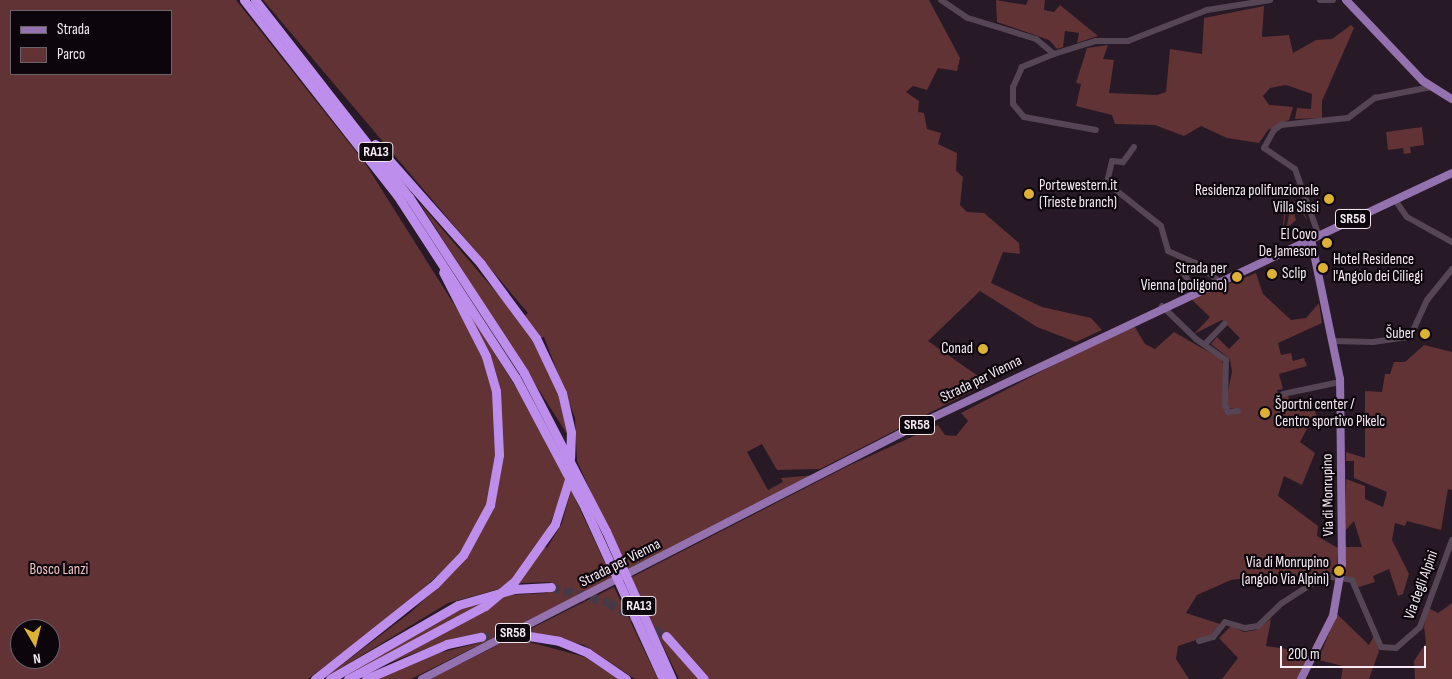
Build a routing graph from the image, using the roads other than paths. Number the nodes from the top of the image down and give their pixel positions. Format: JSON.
{"nodes":[{"id":1,"x":244,"y":0,"type":"edge"},
{"id":2,"x":255,"y":0,"type":"edge"},
{"id":3,"x":941,"y":0,"type":"edge"},
{"id":4,"x":1270,"y":0,"type":"edge"},
{"id":5,"x":1320,"y":0,"type":"edge"},
{"id":6,"x":1333,"y":0,"type":"edge"},
{"id":7,"x":1346,"y":0,"type":"edge"},
{"id":8,"x":1054,"y":54,"type":"junction"},
{"id":9,"x":1431,"y":87,"type":"junction"},
{"id":10,"x":1452,"y":99,"type":"edge"},
{"id":11,"x":339,"y":104,"type":"junction"},
{"id":12,"x":1096,"y":130,"type":"dead end"},
{"id":13,"x":1134,"y":147,"type":"dead end"},
{"id":14,"x":1452,"y":173,"type":"edge"},
{"id":15,"x":1395,"y":200,"type":"junction"},
{"id":16,"x":1315,"y":237,"type":"junction"},
{"id":17,"x":1452,"y":242,"type":"edge"},
{"id":18,"x":435,"y":250,"type":"junction"},
{"id":19,"x":1195,"y":263,"type":"junction"},
{"id":20,"x":1452,"y":269,"type":"edge"},
{"id":21,"x":1219,"y":280,"type":"junction"},
{"id":22,"x":1194,"y":292,"type":"junction"},
{"id":23,"x":1162,"y":306,"type":"junction"},
{"id":24,"x":482,"y":315,"type":"junction"},
{"id":25,"x":1224,"y":324,"type":"dead end"},
{"id":26,"x":1332,"y":341,"type":"junction"},
{"id":27,"x":1205,"y":344,"type":"junction"},
{"id":28,"x":1340,"y":382,"type":"junction"},
{"id":29,"x":1283,"y":394,"type":"dead end"},
{"id":30,"x":1238,"y":411,"type":"dead end"},
{"id":31,"x":603,"y":536,"type":"junction"},
{"id":32,"x":1452,"y":540,"type":"edge"},
{"id":33,"x":1341,"y":577,"type":"junction"},
{"id":34,"x":551,"y":587,"type":"tunnel mouth"},
{"id":35,"x":529,"y":636,"type":"tunnel mouth"},
{"id":36,"x":666,"y":636,"type":"tunnel mouth"},
{"id":37,"x":481,"y":637,"type":"tunnel mouth"},
{"id":38,"x":1199,"y":642,"type":"dead end"},
{"id":39,"x":314,"y":679,"type":"edge"},
{"id":40,"x":330,"y":679,"type":"edge"},
{"id":41,"x":348,"y":679,"type":"edge"},
{"id":42,"x":366,"y":679,"type":"edge"},
{"id":43,"x":422,"y":679,"type":"edge"},
{"id":44,"x":626,"y":679,"type":"edge"},
{"id":45,"x":663,"y":679,"type":"edge"},
{"id":46,"x":672,"y":679,"type":"edge"},
{"id":47,"x":704,"y":679,"type":"edge"},
{"id":48,"x":1301,"y":679,"type":"edge"}],
"edges":[{"from":1,"to":18,"type":"highway","number":"RA13"},
{"from":2,"to":11,"type":"highway","number":"RA13"},
{"from":3,"to":8,"type":"street"},
{"from":4,"to":8,"type":"street"},
{"from":5,"to":6,"type":"street"},
{"from":7,"to":9,"type":"main road"},
{"from":8,"to":12,"type":"street"},
{"from":9,"to":10,"type":"main road"},
{"from":9,"to":16,"type":"street"},
{"from":11,"to":24,"type":"highway","number":"RA13"},
{"from":11,"to":41,"type":"highway"},
{"from":13,"to":19,"type":"street"},
{"from":14,"to":15,"type":"main road","name":"Strada per Vienna","number":"SR58"},
{"from":15,"to":16,"type":"main road","name":"Strada per Vienna","number":"SR58"},
{"from":15,"to":17,"type":"street"},
{"from":16,"to":21,"type":"main road","name":"Strada per Vienna","number":"SR58"},
{"from":16,"to":26,"type":"main road","name":"Via di Monrupino"},
{"from":18,"to":24,"type":"highway","number":"RA13"},
{"from":18,"to":39,"type":"highway"},
{"from":19,"to":21,"type":"street"},
{"from":19,"to":22,"type":"street"},
{"from":20,"to":26,"type":"street"},
{"from":21,"to":22,"type":"main road","name":"Strada per Vienna","number":"SR58"},
{"from":22,"to":23,"type":"main road","name":"Strada per Vienna","number":"SR58"},
{"from":23,"to":27,"type":"street"},
{"from":23,"to":43,"type":"main road","name":"Strada per Vienna","number":"SR58"},
{"from":24,"to":31,"type":"highway","number":"RA13"},
{"from":25,"to":27,"type":"street"},
{"from":26,"to":28,"type":"main road","name":"Via di Monrupino"},
{"from":27,"to":30,"type":"street"},
{"from":28,"to":29,"type":"street"},
{"from":28,"to":33,"type":"main road","name":"Via di Monrupino"},
{"from":31,"to":45,"type":"highway","number":"RA13"},
{"from":31,"to":46,"type":"highway","number":"RA13"},
{"from":32,"to":33,"type":"street","name":"Via degli Alpini"},
{"from":33,"to":38,"type":"street"},
{"from":33,"to":48,"type":"main road","name":"Via di Monrupino"},
{"from":34,"to":40,"type":"highway"},
{"from":35,"to":44,"type":"highway"},
{"from":36,"to":47,"type":"highway"},
{"from":37,"to":42,"type":"highway"}]}
